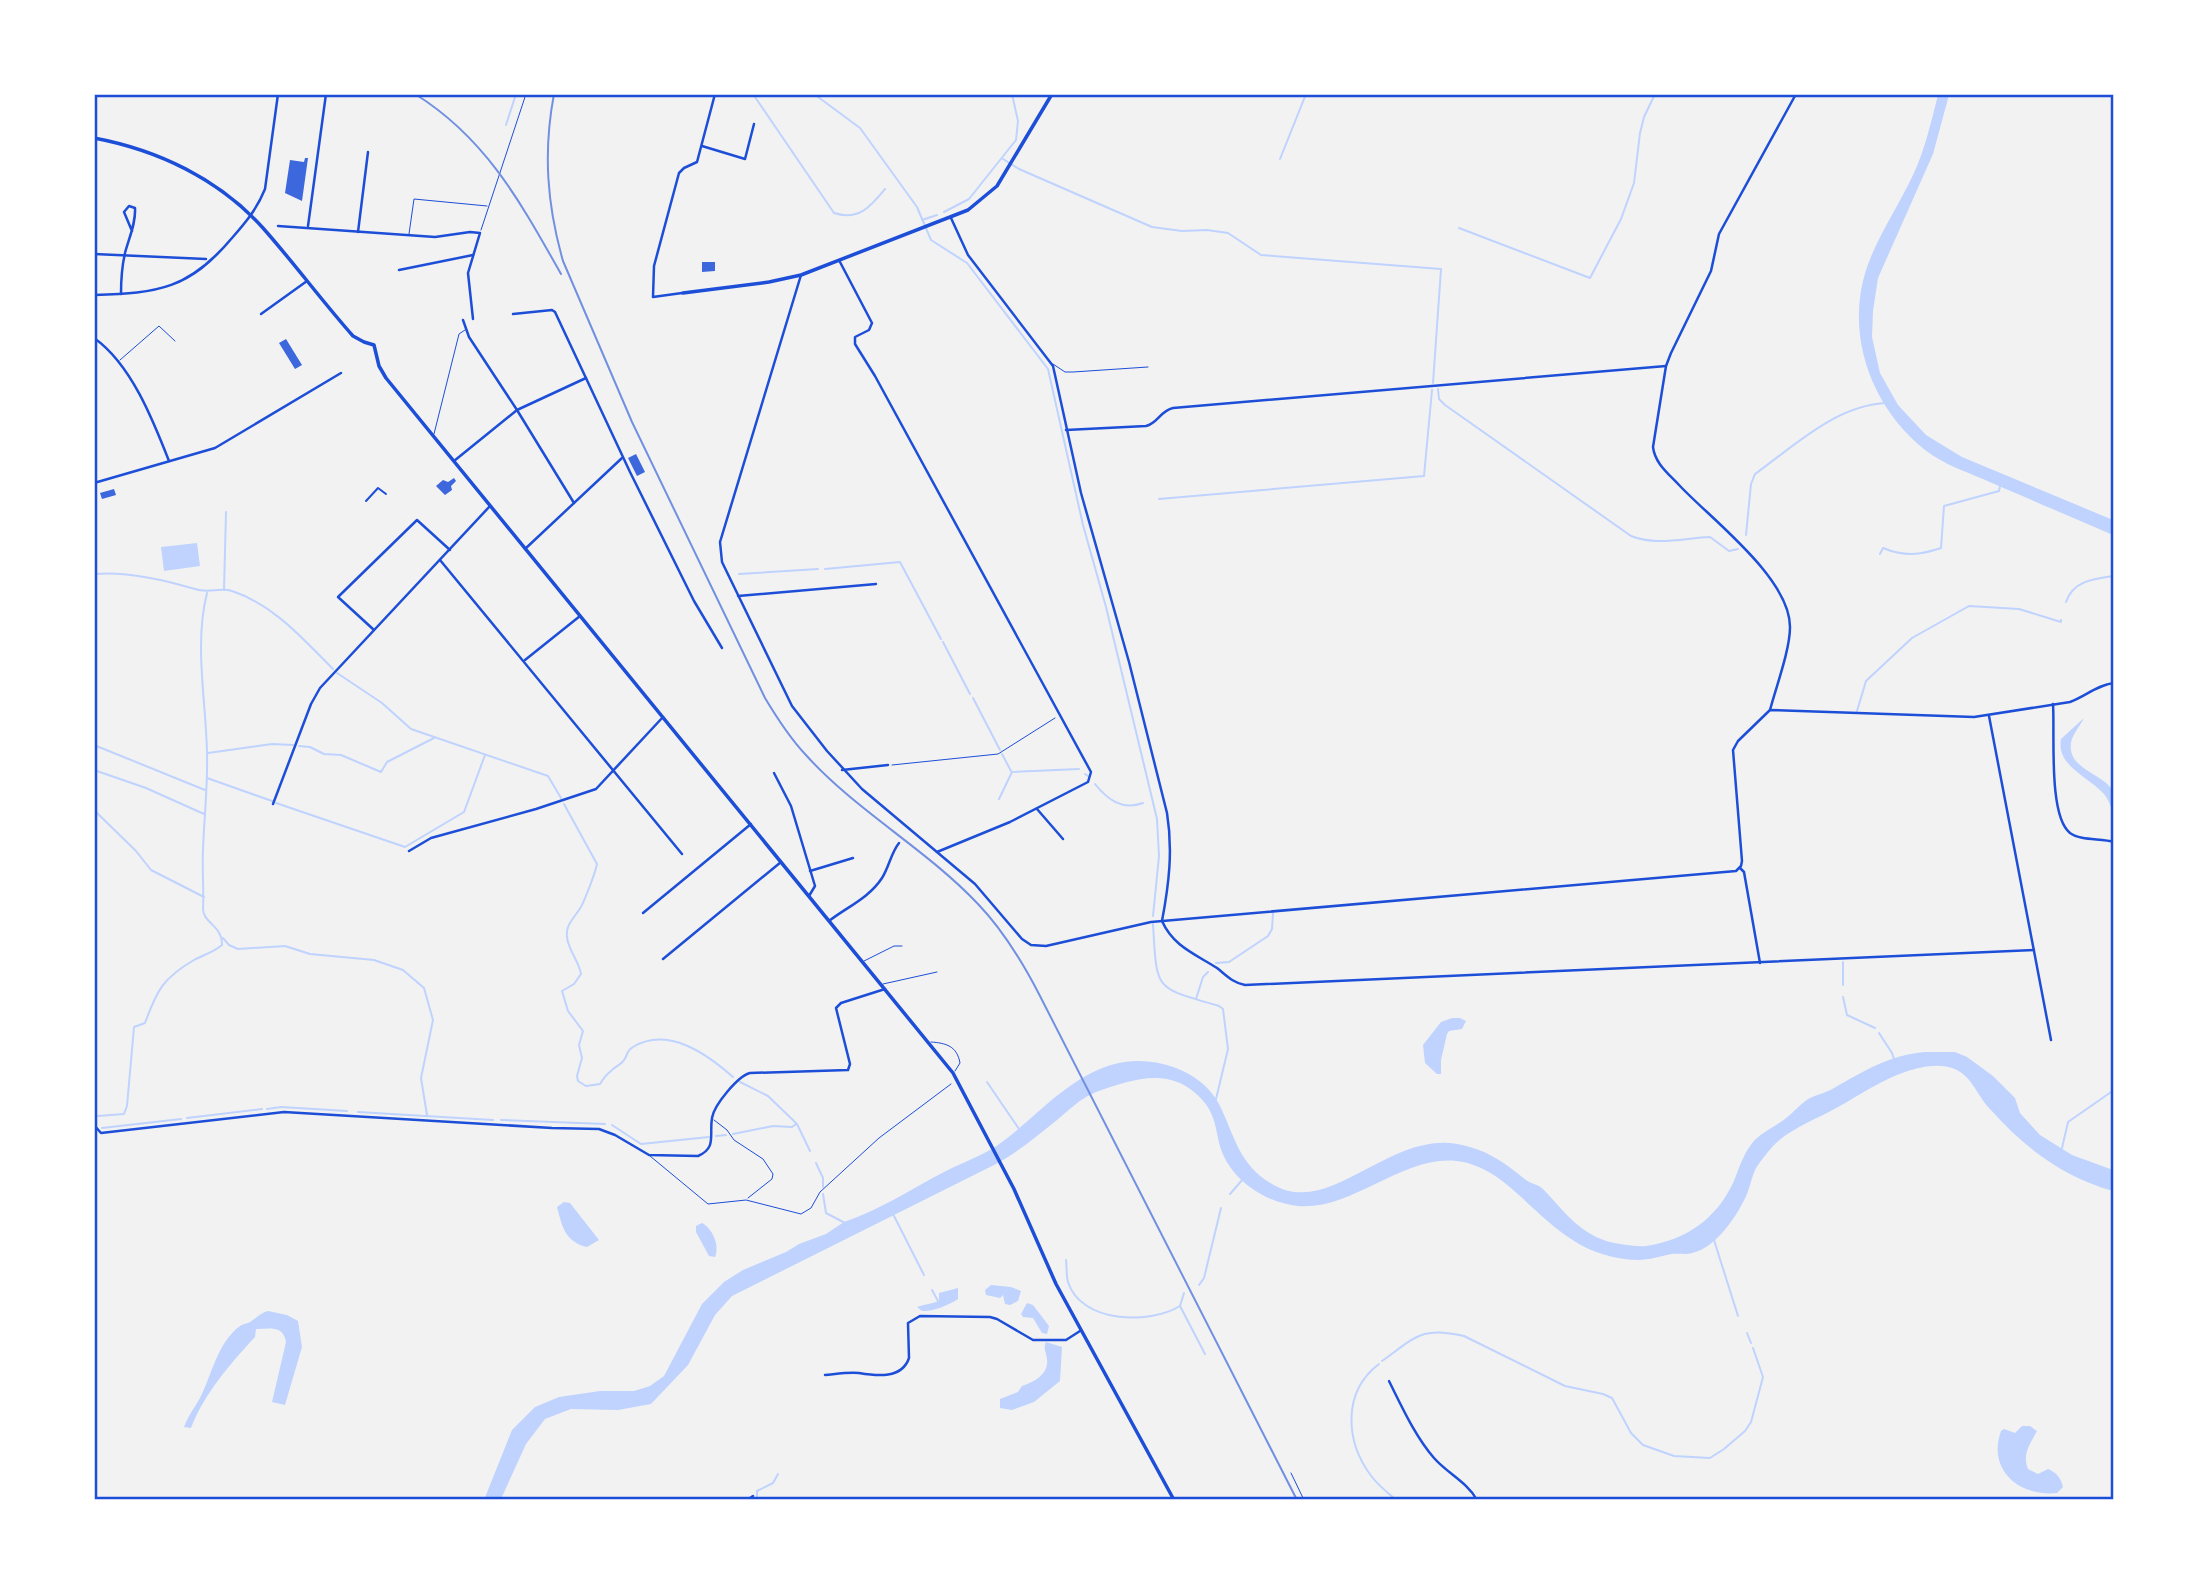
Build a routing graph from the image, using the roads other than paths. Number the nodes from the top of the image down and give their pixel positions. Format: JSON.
{"nodes":[{"id":1,"x":96,"y":94,"type":"edge"},
{"id":2,"x":278,"y":94,"type":"edge"},
{"id":3,"x":326,"y":94,"type":"edge"},
{"id":4,"x":526,"y":94,"type":"edge"},
{"id":5,"x":715,"y":94,"type":"edge"},
{"id":6,"x":1052,"y":94,"type":"edge"},
{"id":7,"x":1796,"y":94,"type":"edge"},
{"id":8,"x":94,"y":114,"type":"edge"},
{"id":9,"x":754,"y":124,"type":"dead end"},
{"id":10,"x":94,"y":138,"type":"edge"},
{"id":11,"x":702,"y":146,"type":"junction"},
{"id":12,"x":368,"y":152,"type":"dead end"},
{"id":13,"x":489,"y":206,"type":"junction"},
{"id":14,"x":251,"y":216,"type":"junction"},
{"id":15,"x":951,"y":218,"type":"junction"},
{"id":16,"x":278,"y":226,"type":"dead end"},
{"id":17,"x":308,"y":228,"type":"junction"},
{"id":18,"x":132,"y":231,"type":"junction"},
{"id":19,"x":358,"y":232,"type":"junction"},
{"id":20,"x":480,"y":233,"type":"junction"},
{"id":21,"x":409,"y":236,"type":"junction"},
{"id":22,"x":94,"y":254,"type":"edge"},
{"id":23,"x":124,"y":255,"type":"junction"},
{"id":24,"x":473,"y":255,"type":"junction"},
{"id":25,"x":206,"y":259,"type":"dead end"},
{"id":26,"x":840,"y":261,"type":"junction"},
{"id":27,"x":399,"y":270,"type":"dead end"},
{"id":28,"x":801,"y":275,"type":"junction"},
{"id":29,"x":307,"y":281,"type":"junction"},
{"id":30,"x":683,"y":293,"type":"joint"},
{"id":31,"x":121,"y":294,"type":"junction"},
{"id":32,"x":94,"y":295,"type":"edge"},
{"id":33,"x":261,"y":314,"type":"dead end"},
{"id":34,"x":513,"y":314,"type":"dead end"},
{"id":35,"x":473,"y":319,"type":"dead end"},
{"id":36,"x":463,"y":320,"type":"dead end"},
{"id":37,"x":465,"y":330,"type":"junction"},
{"id":38,"x":94,"y":338,"type":"edge"},
{"id":39,"x":174,"y":341,"type":"dead end"},
{"id":40,"x":118,"y":362,"type":"junction"},
{"id":41,"x":1051,"y":363,"type":"junction"},
{"id":42,"x":1666,"y":366,"type":"junction"},
{"id":43,"x":1148,"y":367,"type":"dead end"},
{"id":44,"x":341,"y":373,"type":"dead end"},
{"id":45,"x":586,"y":378,"type":"junction"},
{"id":46,"x":517,"y":410,"type":"junction"},
{"id":47,"x":1066,"y":430,"type":"junction"},
{"id":48,"x":433,"y":436,"type":"junction"},
{"id":49,"x":623,"y":457,"type":"junction"},
{"id":50,"x":169,"y":461,"type":"junction"},
{"id":51,"x":453,"y":461,"type":"junction"},
{"id":52,"x":94,"y":483,"type":"edge"},
{"id":53,"x":386,"y":494,"type":"dead end"},
{"id":54,"x":366,"y":501,"type":"dead end"},
{"id":55,"x":574,"y":503,"type":"junction"},
{"id":56,"x":490,"y":506,"type":"junction"},
{"id":57,"x":525,"y":549,"type":"junction"},
{"id":58,"x":450,"y":550,"type":"junction"},
{"id":59,"x":440,"y":560,"type":"junction"},
{"id":60,"x":876,"y":584,"type":"dead end"},
{"id":61,"x":738,"y":596,"type":"junction"},
{"id":62,"x":580,"y":616,"type":"junction"},
{"id":63,"x":374,"y":630,"type":"junction"},
{"id":64,"x":722,"y":648,"type":"dead end"},
{"id":65,"x":524,"y":661,"type":"junction"},
{"id":66,"x":2113,"y":683,"type":"edge"},
{"id":67,"x":2053,"y":704,"type":"junction"},
{"id":68,"x":1770,"y":710,"type":"junction"},
{"id":69,"x":1989,"y":716,"type":"junction"},
{"id":70,"x":663,"y":717,"type":"junction"},
{"id":71,"x":888,"y":765,"type":"road end"},
{"id":72,"x":615,"y":770,"type":"junction"},
{"id":73,"x":842,"y":770,"type":"junction"},
{"id":74,"x":774,"y":773,"type":"dead end"},
{"id":75,"x":274,"y":804,"type":"dead end"},
{"id":76,"x":1037,"y":809,"type":"junction"},
{"id":77,"x":751,"y":824,"type":"junction"},
{"id":78,"x":909,"y":829,"type":"junction"},
{"id":79,"x":905,"y":834,"type":"dead end"},
{"id":80,"x":1063,"y":839,"type":"dead end"},
{"id":81,"x":2113,"y":842,"type":"edge"},
{"id":82,"x":899,"y":843,"type":"dead end"},
{"id":83,"x":410,"y":851,"type":"dead end"},
{"id":84,"x":937,"y":852,"type":"junction"},
{"id":85,"x":682,"y":854,"type":"dead end"},
{"id":86,"x":853,"y":858,"type":"dead end"},
{"id":87,"x":781,"y":862,"type":"junction"},
{"id":88,"x":1740,"y":868,"type":"junction"},
{"id":89,"x":810,"y":871,"type":"junction"},
{"id":90,"x":809,"y":897,"type":"junction"},
{"id":91,"x":643,"y":913,"type":"dead end"},
{"id":92,"x":1162,"y":920,"type":"junction"},
{"id":93,"x":829,"y":921,"type":"junction"},
{"id":94,"x":902,"y":946,"type":"dead end"},
{"id":95,"x":2034,"y":950,"type":"junction"},
{"id":96,"x":663,"y":960,"type":"dead end"},
{"id":97,"x":862,"y":961,"type":"junction"},
{"id":98,"x":1760,"y":963,"type":"junction"},
{"id":99,"x":937,"y":972,"type":"dead end"},
{"id":100,"x":881,"y":985,"type":"junction"},
{"id":101,"x":885,"y":989,"type":"junction"},
{"id":102,"x":2051,"y":1040,"type":"dead end"},
{"id":103,"x":928,"y":1042,"type":"junction"},
{"id":104,"x":953,"y":1073,"type":"junction"},
{"id":105,"x":957,"y":1079,"type":"junction"},
{"id":106,"x":951,"y":1084,"type":"joint"},
{"id":107,"x":712,"y":1118,"type":"junction"},
{"id":108,"x":94,"y":1125,"type":"edge"},
{"id":109,"x":649,"y":1155,"type":"junction"},
{"id":110,"x":746,"y":1200,"type":"junction"},
{"id":111,"x":1080,"y":1331,"type":"junction"},
{"id":112,"x":825,"y":1375,"type":"dead end"},
{"id":113,"x":1389,"y":1381,"type":"dead end"},
{"id":114,"x":1291,"y":1473,"type":"dead end"},
{"id":115,"x":753,"y":1496,"type":"dead end"},
{"id":116,"x":747,"y":1500,"type":"edge"},
{"id":117,"x":1174,"y":1500,"type":"edge"},
{"id":118,"x":1304,"y":1500,"type":"edge"},
{"id":119,"x":1477,"y":1500,"type":"edge"}],
"edges":[{"from":1,"to":8,"type":"street"},
{"from":2,"to":14,"type":"street"},
{"from":3,"to":17,"type":"street"},
{"from":4,"to":13,"type":"lane"},
{"from":5,"to":11,"type":"street"},
{"from":6,"to":15,"type":"main road"},
{"from":7,"to":42,"type":"street"},
{"from":9,"to":11,"type":"street"},
{"from":10,"to":14,"type":"main road"},
{"from":11,"to":30,"type":"street"},
{"from":12,"to":19,"type":"street"},
{"from":13,"to":20,"type":"lane"},
{"from":13,"to":21,"type":"lane"},
{"from":14,"to":29,"type":"main road"},
{"from":14,"to":31,"type":"street"},
{"from":15,"to":26,"type":"main road"},
{"from":15,"to":41,"type":"street"},
{"from":16,"to":17,"type":"street"},
{"from":17,"to":19,"type":"street"},
{"from":18,"to":18,"type":"street"},
{"from":18,"to":23,"type":"street"},
{"from":19,"to":21,"type":"street"},
{"from":20,"to":21,"type":"street"},
{"from":20,"to":24,"type":"street"},
{"from":22,"to":23,"type":"street"},
{"from":23,"to":25,"type":"street"},
{"from":23,"to":31,"type":"street"},
{"from":24,"to":27,"type":"street"},
{"from":24,"to":35,"type":"street"},
{"from":26,"to":28,"type":"main road"},
{"from":26,"to":76,"type":"street"},
{"from":28,"to":30,"type":"main road"},
{"from":28,"to":61,"type":"street"},
{"from":29,"to":33,"type":"street"},
{"from":29,"to":48,"type":"main road"},
{"from":31,"to":32,"type":"street"},
{"from":34,"to":45,"type":"street"},
{"from":36,"to":37,"type":"street"},
{"from":37,"to":46,"type":"street"},
{"from":37,"to":48,"type":"lane"},
{"from":38,"to":40,"type":"street"},
{"from":39,"to":40,"type":"lane"},
{"from":40,"to":50,"type":"street"},
{"from":41,"to":43,"type":"lane"},
{"from":41,"to":47,"type":"street"},
{"from":42,"to":47,"type":"street"},
{"from":42,"to":68,"type":"street"},
{"from":44,"to":50,"type":"street"},
{"from":45,"to":46,"type":"street"},
{"from":45,"to":49,"type":"street"},
{"from":46,"to":51,"type":"street"},
{"from":46,"to":55,"type":"street"},
{"from":47,"to":92,"type":"street"},
{"from":48,"to":51,"type":"main road"},
{"from":49,"to":55,"type":"street"},
{"from":49,"to":64,"type":"street"},
{"from":50,"to":52,"type":"street"},
{"from":51,"to":56,"type":"main road"},
{"from":53,"to":54,"type":"street"},
{"from":55,"to":57,"type":"street"},
{"from":56,"to":57,"type":"main road"},
{"from":56,"to":58,"type":"street"},
{"from":57,"to":62,"type":"main road"},
{"from":58,"to":59,"type":"street"},
{"from":58,"to":63,"type":"street"},
{"from":59,"to":63,"type":"street"},
{"from":59,"to":65,"type":"street"},
{"from":60,"to":61,"type":"street"},
{"from":61,"to":73,"type":"street"},
{"from":62,"to":65,"type":"street"},
{"from":62,"to":70,"type":"main road"},
{"from":63,"to":75,"type":"street"},
{"from":65,"to":72,"type":"street"},
{"from":66,"to":67,"type":"street"},
{"from":67,"to":69,"type":"street"},
{"from":67,"to":81,"type":"street"},
{"from":68,"to":69,"type":"street"},
{"from":68,"to":88,"type":"street"},
{"from":69,"to":95,"type":"street"},
{"from":70,"to":72,"type":"street"},
{"from":70,"to":77,"type":"main road"},
{"from":71,"to":73,"type":"street"},
{"from":72,"to":83,"type":"street"},
{"from":72,"to":85,"type":"street"},
{"from":73,"to":78,"type":"street"},
{"from":74,"to":89,"type":"street"},
{"from":76,"to":80,"type":"street"},
{"from":76,"to":84,"type":"street"},
{"from":77,"to":87,"type":"main road"},
{"from":77,"to":91,"type":"street"},
{"from":78,"to":79,"type":"street"},
{"from":78,"to":84,"type":"street"},
{"from":82,"to":93,"type":"street"},
{"from":84,"to":92,"type":"street"},
{"from":86,"to":89,"type":"street"},
{"from":87,"to":90,"type":"main road"},
{"from":87,"to":96,"type":"street"},
{"from":88,"to":92,"type":"street"},
{"from":88,"to":98,"type":"street"},
{"from":89,"to":90,"type":"street"},
{"from":90,"to":93,"type":"main road"},
{"from":92,"to":98,"type":"street"},
{"from":93,"to":97,"type":"main road"},
{"from":94,"to":97,"type":"lane"},
{"from":95,"to":98,"type":"street"},
{"from":95,"to":102,"type":"street"},
{"from":97,"to":100,"type":"main road"},
{"from":99,"to":100,"type":"lane"},
{"from":100,"to":101,"type":"main road"},
{"from":101,"to":103,"type":"main road"},
{"from":101,"to":107,"type":"street"},
{"from":103,"to":104,"type":"main road"},
{"from":103,"to":104,"type":"lane"},
{"from":104,"to":105,"type":"main road"},
{"from":105,"to":106,"type":"street"},
{"from":105,"to":111,"type":"main road"},
{"from":106,"to":110,"type":"lane"},
{"from":107,"to":109,"type":"street"},
{"from":107,"to":110,"type":"lane"},
{"from":108,"to":109,"type":"street"},
{"from":109,"to":110,"type":"lane"},
{"from":111,"to":112,"type":"street"},
{"from":111,"to":117,"type":"main road"},
{"from":113,"to":119,"type":"street"},
{"from":114,"to":118,"type":"lane"},
{"from":115,"to":116,"type":"street"}]}
